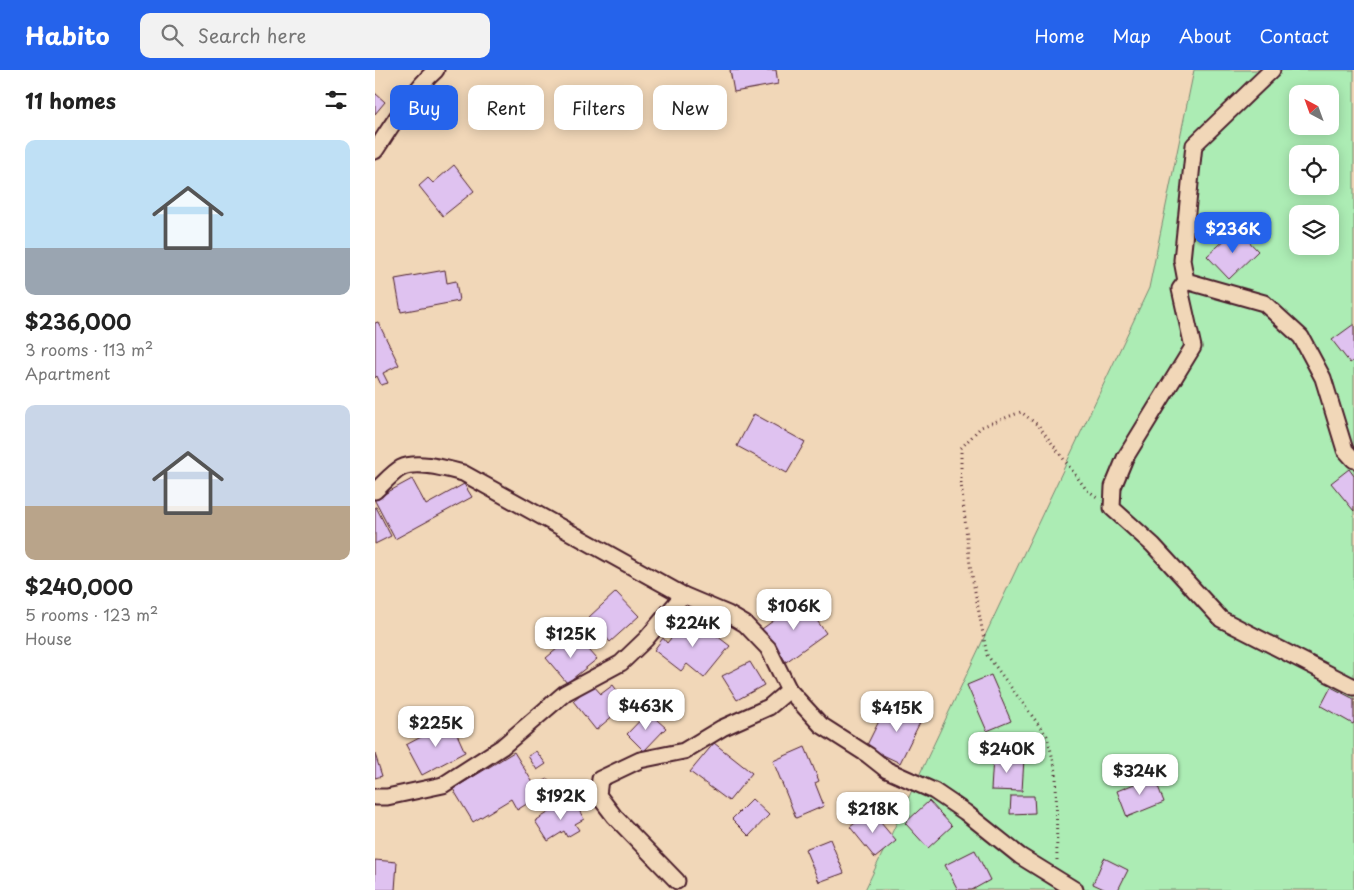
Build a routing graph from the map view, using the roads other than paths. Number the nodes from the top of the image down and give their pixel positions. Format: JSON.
{"nodes":[{"id":1,"x":436,"y":70,"type":"edge"},
{"id":2,"x":1272,"y":70,"type":"edge"},
{"id":3,"x":375,"y":151,"type":"edge"},
{"id":4,"x":1186,"y":281,"type":"junction"},
{"id":5,"x":1354,"y":460,"type":"edge"},
{"id":6,"x":375,"y":492,"type":"edge"},
{"id":7,"x":683,"y":595,"type":"junction"},
{"id":8,"x":1354,"y":687,"type":"edge"},
{"id":9,"x":789,"y":690,"type":"junction"},
{"id":10,"x":375,"y":797,"type":"edge"},
{"id":11,"x":677,"y":881,"type":"dead end"},
{"id":12,"x":1075,"y":890,"type":"edge"}],
"edges":[{"from":1,"to":3,"type":"street"},
{"from":2,"to":4,"type":"street"},
{"from":4,"to":5,"type":"street"},
{"from":4,"to":8,"type":"street"},
{"from":6,"to":7,"type":"street"},
{"from":7,"to":9,"type":"street"},
{"from":7,"to":10,"type":"street"},
{"from":9,"to":11,"type":"street"},
{"from":9,"to":12,"type":"street"}]}
